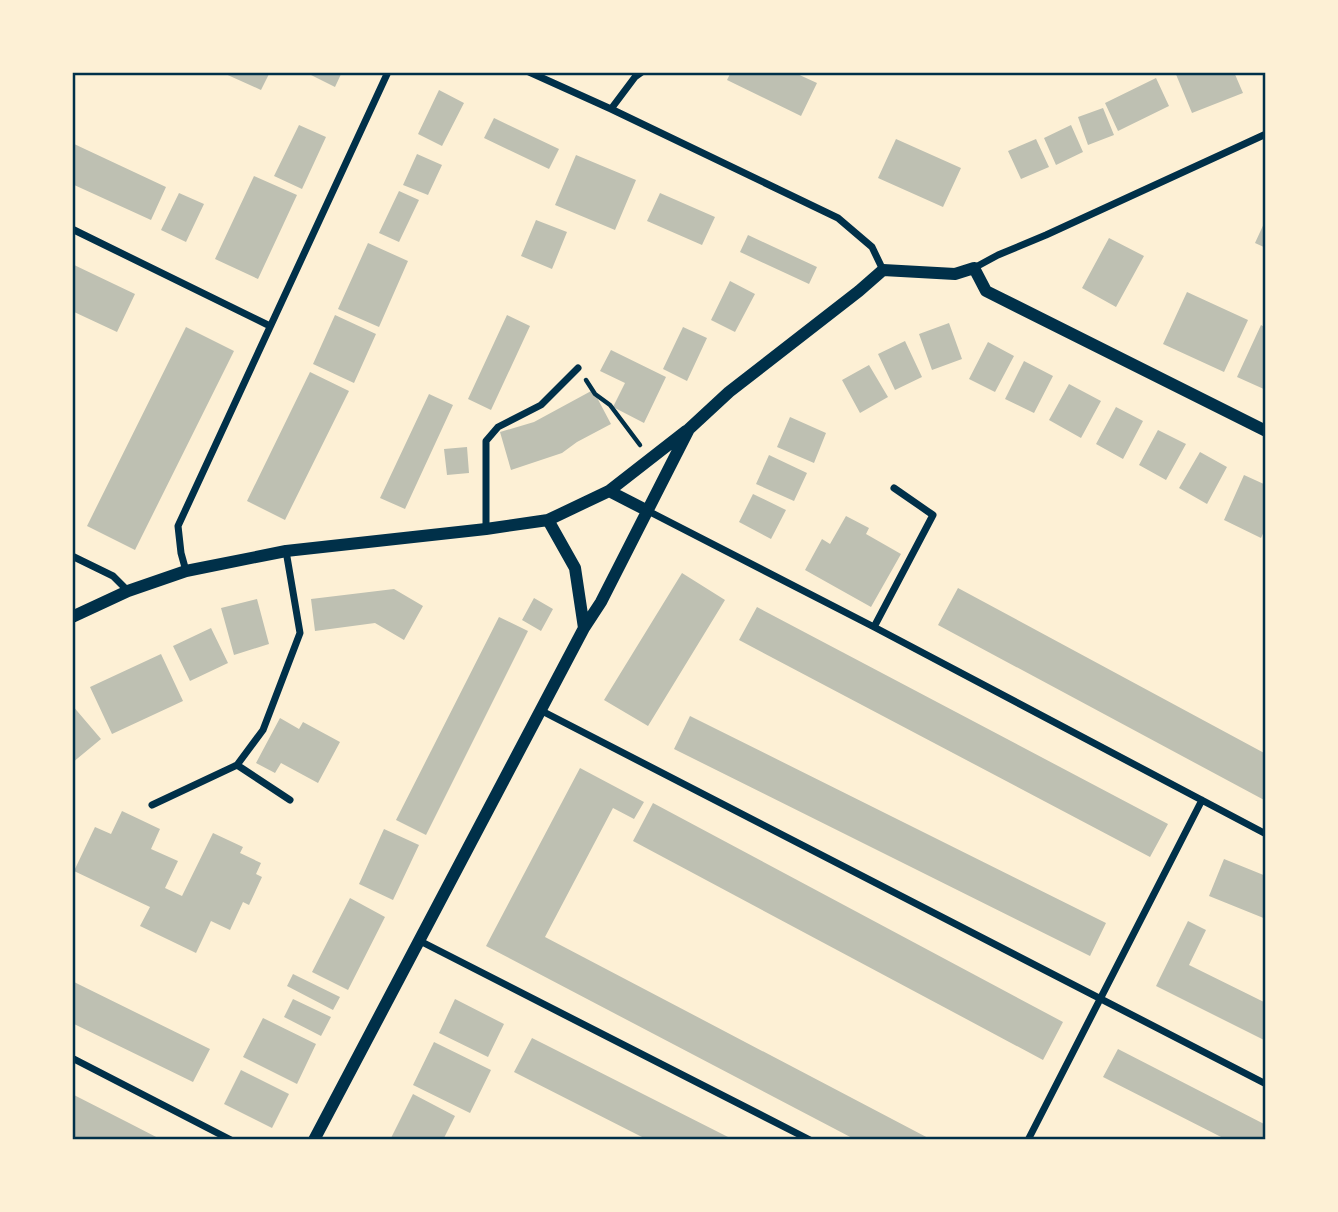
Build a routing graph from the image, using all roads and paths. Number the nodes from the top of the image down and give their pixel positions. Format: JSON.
{"nodes":[{"id":1,"x":388,"y":72,"type":"edge"},
{"id":2,"x":529,"y":72,"type":"edge"},
{"id":3,"x":642,"y":72,"type":"edge"},
{"id":4,"x":611,"y":109,"type":"junction"},
{"id":5,"x":1266,"y":134,"type":"edge"},
{"id":6,"x":72,"y":229,"type":"edge"},
{"id":7,"x":974,"y":268,"type":"junction"},
{"id":8,"x":883,"y":270,"type":"junction"},
{"id":9,"x":270,"y":326,"type":"junction"},
{"id":10,"x":578,"y":368,"type":"joint"},
{"id":11,"x":689,"y":429,"type":"junction"},
{"id":12,"x":1266,"y":431,"type":"edge"},
{"id":13,"x":650,"y":458,"type":"junction"},
{"id":14,"x":894,"y":488,"type":"dead end"},
{"id":15,"x":609,"y":491,"type":"junction"},
{"id":16,"x":648,"y":511,"type":"junction"},
{"id":17,"x":548,"y":520,"type":"junction"},
{"id":18,"x":486,"y":529,"type":"junction"},
{"id":19,"x":285,"y":551,"type":"junction"},
{"id":20,"x":72,"y":556,"type":"edge"},
{"id":21,"x":186,"y":571,"type":"junction"},
{"id":22,"x":128,"y":592,"type":"junction"},
{"id":23,"x":72,"y":617,"type":"edge"},
{"id":24,"x":584,"y":628,"type":"junction"},
{"id":25,"x":874,"y":628,"type":"junction"},
{"id":26,"x":540,"y":710,"type":"junction"},
{"id":27,"x":237,"y":765,"type":"junction"},
{"id":28,"x":290,"y":800,"type":"dead end"},
{"id":29,"x":1202,"y":800,"type":"junction"},
{"id":30,"x":152,"y":805,"type":"dead end"},
{"id":31,"x":1266,"y":834,"type":"edge"},
{"id":32,"x":420,"y":941,"type":"junction"},
{"id":33,"x":1101,"y":998,"type":"junction"},
{"id":34,"x":72,"y":1058,"type":"edge"},
{"id":35,"x":1266,"y":1084,"type":"edge"},
{"id":36,"x":231,"y":1140,"type":"edge"},
{"id":37,"x":314,"y":1140,"type":"edge"},
{"id":38,"x":810,"y":1140,"type":"edge"},
{"id":39,"x":1028,"y":1140,"type":"edge"}],
"edges":[{"from":1,"to":9,"type":"street"},
{"from":2,"to":4,"type":"street"},
{"from":3,"to":4,"type":"street"},
{"from":4,"to":8,"type":"street"},
{"from":5,"to":7,"type":"street"},
{"from":6,"to":9,"type":"street"},
{"from":7,"to":8,"type":"street"},
{"from":7,"to":12,"type":"street"},
{"from":8,"to":11,"type":"street"},
{"from":9,"to":21,"type":"street"},
{"from":10,"to":13,"type":"path"},
{"from":10,"to":18,"type":"street"},
{"from":11,"to":13,"type":"street"},
{"from":11,"to":16,"type":"street"},
{"from":13,"to":15,"type":"street"},
{"from":14,"to":25,"type":"street"},
{"from":15,"to":16,"type":"street"},
{"from":15,"to":17,"type":"street"},
{"from":16,"to":24,"type":"street"},
{"from":16,"to":25,"type":"street"},
{"from":17,"to":18,"type":"street"},
{"from":17,"to":24,"type":"street"},
{"from":18,"to":19,"type":"street"},
{"from":19,"to":21,"type":"street"},
{"from":19,"to":27,"type":"street"},
{"from":20,"to":22,"type":"street"},
{"from":21,"to":22,"type":"street"},
{"from":22,"to":23,"type":"street"},
{"from":24,"to":26,"type":"street"},
{"from":25,"to":29,"type":"street"},
{"from":26,"to":32,"type":"street"},
{"from":26,"to":33,"type":"street"},
{"from":27,"to":28,"type":"street"},
{"from":27,"to":30,"type":"street"},
{"from":29,"to":31,"type":"street"},
{"from":29,"to":33,"type":"street"},
{"from":32,"to":37,"type":"street"},
{"from":32,"to":38,"type":"street"},
{"from":33,"to":35,"type":"street"},
{"from":33,"to":39,"type":"street"},
{"from":34,"to":36,"type":"street"}]}
